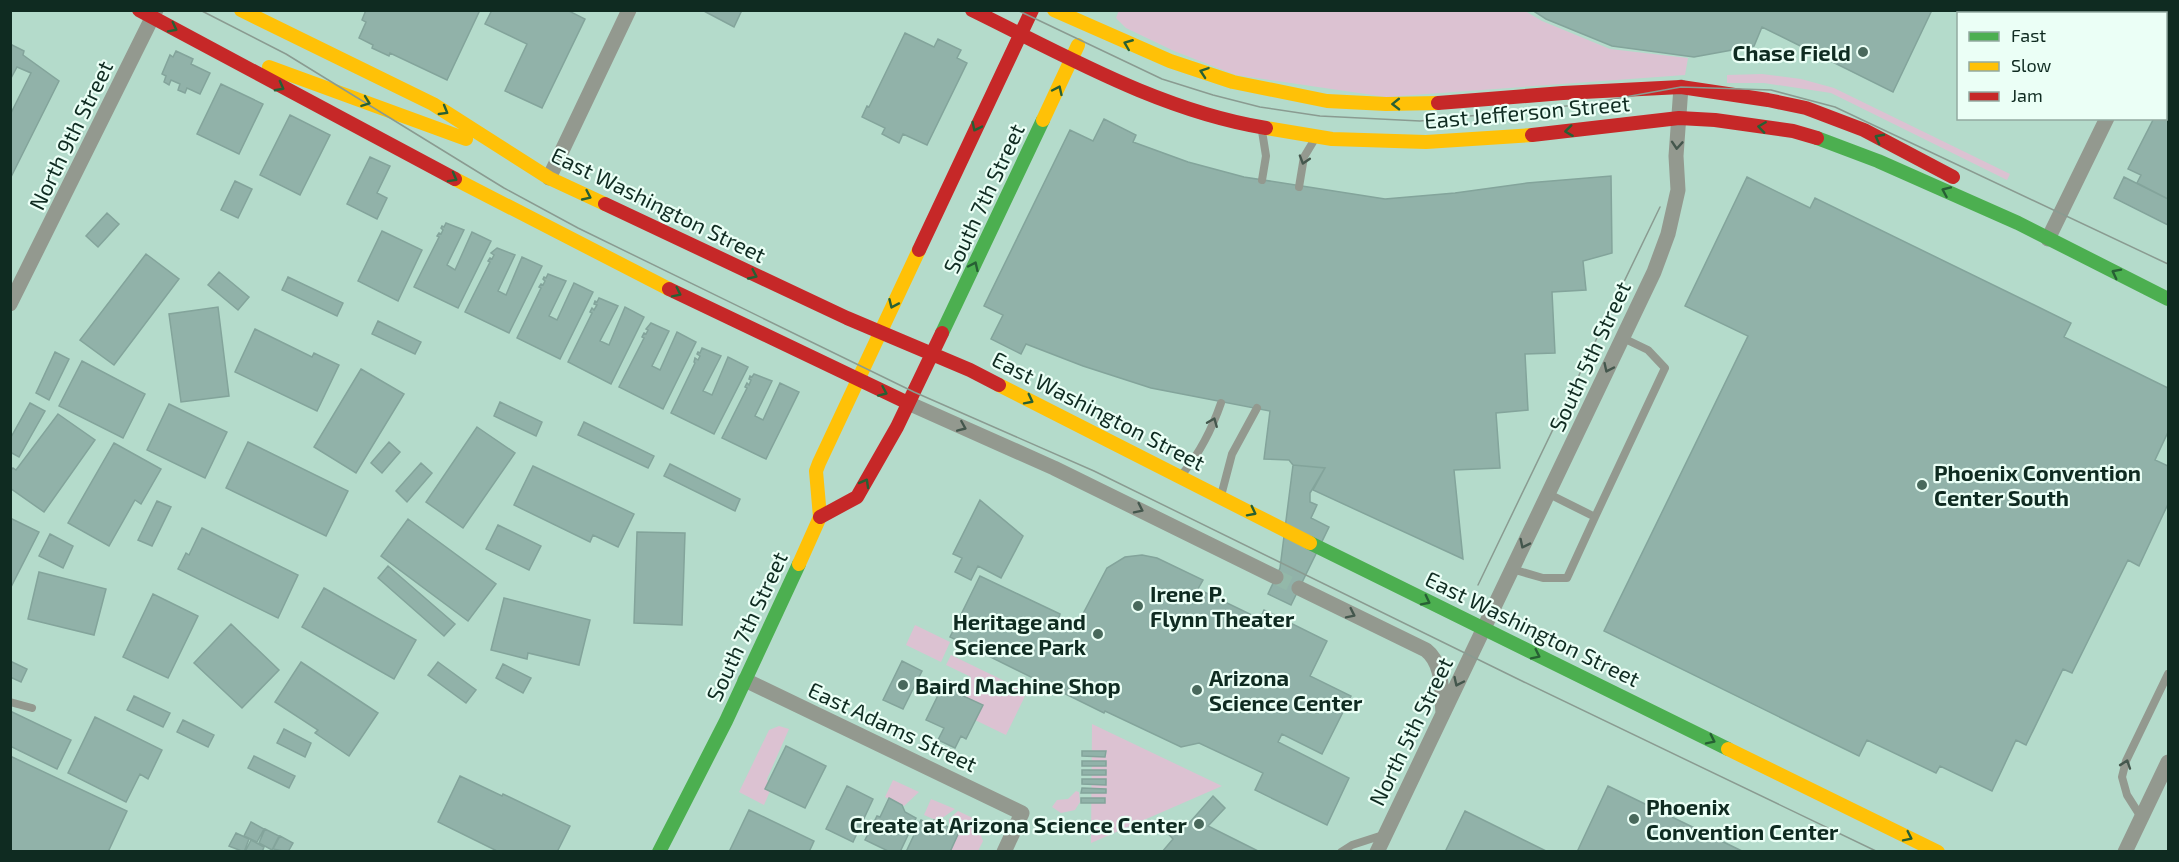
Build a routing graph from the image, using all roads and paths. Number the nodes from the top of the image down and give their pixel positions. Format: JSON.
{"nodes":[{"id":1,"x":240,"y":10,"type":"edge"},
{"id":2,"x":629,"y":10,"type":"edge"},
{"id":3,"x":972,"y":10,"type":"edge"},
{"id":4,"x":1032,"y":10,"type":"edge"},
{"id":5,"x":1054,"y":10,"type":"edge"},
{"id":6,"x":1093,"y":10,"type":"edge"},
{"id":7,"x":149,"y":13,"type":"edge"},
{"id":8,"x":1087,"y":26,"type":"junction"},
{"id":9,"x":1021,"y":34,"type":"junction"},
{"id":10,"x":193,"y":38,"type":"junction"},
{"id":11,"x":1072,"y":59,"type":"junction"},
{"id":12,"x":1681,"y":87,"type":"junction"},
{"id":13,"x":1678,"y":118,"type":"junction"},
{"id":14,"x":2105,"y":120,"type":"edge"},
{"id":15,"x":1261,"y":128,"type":"junction"},
{"id":16,"x":1318,"y":137,"type":"junction"},
{"id":17,"x":549,"y":178,"type":"junction"},
{"id":18,"x":1263,"y":180,"type":"dead end"},
{"id":19,"x":1299,"y":187,"type":"dead end"},
{"id":20,"x":2018,"y":223,"type":"junction"},
{"id":21,"x":2048,"y":239,"type":"junction"},
{"id":22,"x":2169,"y":299,"type":"edge"},
{"id":23,"x":10,"y":304,"type":"edge"},
{"id":24,"x":880,"y":333,"type":"junction"},
{"id":25,"x":1623,"y":338,"type":"junction"},
{"id":26,"x":932,"y":355,"type":"junction"},
{"id":27,"x":858,"y":380,"type":"junction"},
{"id":28,"x":908,"y":403,"type":"junction"},
{"id":29,"x":1221,"y":403,"type":"dead end"},
{"id":30,"x":1257,"y":408,"type":"dead end"},
{"id":31,"x":1181,"y":476,"type":"junction"},
{"id":32,"x":1549,"y":494,"type":"junction"},
{"id":33,"x":1221,"y":496,"type":"junction"},
{"id":34,"x":820,"y":517,"type":"junction"},
{"id":35,"x":1595,"y":517,"type":"junction"},
{"id":36,"x":1512,"y":569,"type":"junction"},
{"id":37,"x":1276,"y":577,"type":"tunnel mouth"},
{"id":38,"x":1299,"y":588,"type":"tunnel mouth"},
{"id":39,"x":1484,"y":629,"type":"junction"},
{"id":40,"x":2169,"y":674,"type":"edge"},
{"id":41,"x":745,"y":680,"type":"junction"},
{"id":42,"x":10,"y":702,"type":"edge"},
{"id":43,"x":32,"y":708,"type":"dead end"},
{"id":44,"x":1443,"y":713,"type":"junction"},
{"id":45,"x":2169,"y":762,"type":"edge"},
{"id":46,"x":2141,"y":817,"type":"junction"},
{"id":47,"x":1385,"y":834,"type":"junction"},
{"id":48,"x":659,"y":852,"type":"edge"},
{"id":49,"x":1004,"y":852,"type":"edge"},
{"id":50,"x":1341,"y":852,"type":"edge"},
{"id":51,"x":1377,"y":852,"type":"edge"},
{"id":52,"x":1938,"y":852,"type":"edge"},
{"id":53,"x":2125,"y":852,"type":"edge"}],
"edges":[{"from":1,"to":17,"type":"main road","name":"East Washington Street","one_way":true},
{"from":2,"to":17,"type":"street"},
{"from":3,"to":9,"type":"main road","name":"East Jefferson Street"},
{"from":4,"to":9,"type":"main road","name":"South 7th Street"},
{"from":5,"to":8,"type":"main road","name":"East Jefferson Street"},
{"from":6,"to":8,"type":"main road","name":"South 7th Street"},
{"from":7,"to":10,"type":"main road","one_way":true},
{"from":7,"to":23,"type":"street","name":"North 9th Street"},
{"from":8,"to":11,"type":"main road","name":"South 7th Street"},
{"from":12,"to":8,"type":"main road","name":"East Jefferson Street","one_way":true},
{"from":9,"to":11,"type":"main road","name":"East Jefferson Street"},
{"from":9,"to":24,"type":"main road","name":"South 7th Street","one_way":true},
{"from":10,"to":17,"type":"main road","one_way":true},
{"from":10,"to":27,"type":"main road","one_way":true},
{"from":11,"to":15,"type":"main road","name":"East Jefferson Street"},
{"from":26,"to":11,"type":"main road","name":"South 7th Street","one_way":true},
{"from":12,"to":13,"type":"street","name":"South 5th Street"},
{"from":20,"to":12,"type":"main road","name":"East Jefferson Street","one_way":true},
{"from":13,"to":16,"type":"main road","name":"East Jefferson Street","one_way":true},
{"from":20,"to":13,"type":"main road","name":"East Jefferson Street","one_way":true},
{"from":13,"to":25,"type":"street","name":"South 5th Street","one_way":true},
{"from":14,"to":21,"type":"street"},
{"from":15,"to":16,"type":"main road","name":"East Jefferson Street"},
{"from":15,"to":18,"type":"lane"},
{"from":16,"to":19,"type":"lane","one_way":true},
{"from":17,"to":24,"type":"main road","name":"East Washington Street","one_way":true},
{"from":20,"to":21,"type":"main road","name":"East Jefferson Street"},
{"from":22,"to":21,"type":"main road","name":"East Jefferson Street","one_way":true},
{"from":24,"to":26,"type":"main road","name":"East Washington Street"},
{"from":24,"to":27,"type":"main road","name":"South 7th Street"},
{"from":25,"to":32,"type":"street","name":"South 5th Street","one_way":true},
{"from":25,"to":35,"type":"lane"},
{"from":26,"to":28,"type":"main road","name":"South 7th Street"},
{"from":26,"to":31,"type":"main road","name":"East Washington Street","one_way":true},
{"from":27,"to":28,"type":"main road","one_way":true},
{"from":27,"to":34,"type":"main road","name":"South 7th Street"},
{"from":34,"to":28,"type":"main road","name":"South 7th Street","one_way":true},
{"from":28,"to":37,"type":"street","one_way":true},
{"from":31,"to":29,"type":"lane","one_way":true},
{"from":30,"to":33,"type":"lane"},
{"from":31,"to":33,"type":"main road","name":"East Washington Street"},
{"from":32,"to":35,"type":"lane"},
{"from":32,"to":36,"type":"street","name":"South 5th Street","one_way":true},
{"from":33,"to":39,"type":"main road","name":"East Washington Street","one_way":true},
{"from":34,"to":41,"type":"main road","name":"South 7th Street"},
{"from":35,"to":36,"type":"lane"},
{"from":36,"to":39,"type":"street","name":"South 5th Street"},
{"from":38,"to":44,"type":"street","one_way":true},
{"from":39,"to":44,"type":"street","name":"North 5th Street","one_way":true},
{"from":39,"to":52,"type":"main road","name":"East Washington Street","one_way":true},
{"from":46,"to":40,"type":"lane","one_way":true},
{"from":41,"to":48,"type":"main road","name":"South 7th Street"},
{"from":41,"to":49,"type":"street","name":"East Adams Street"},
{"from":42,"to":43,"type":"lane"},
{"from":44,"to":47,"type":"street","name":"North 5th Street"},
{"from":45,"to":46,"type":"street"},
{"from":46,"to":53,"type":"street"},
{"from":47,"to":50,"type":"lane"},
{"from":47,"to":51,"type":"street","name":"North 5th Street"}]}
